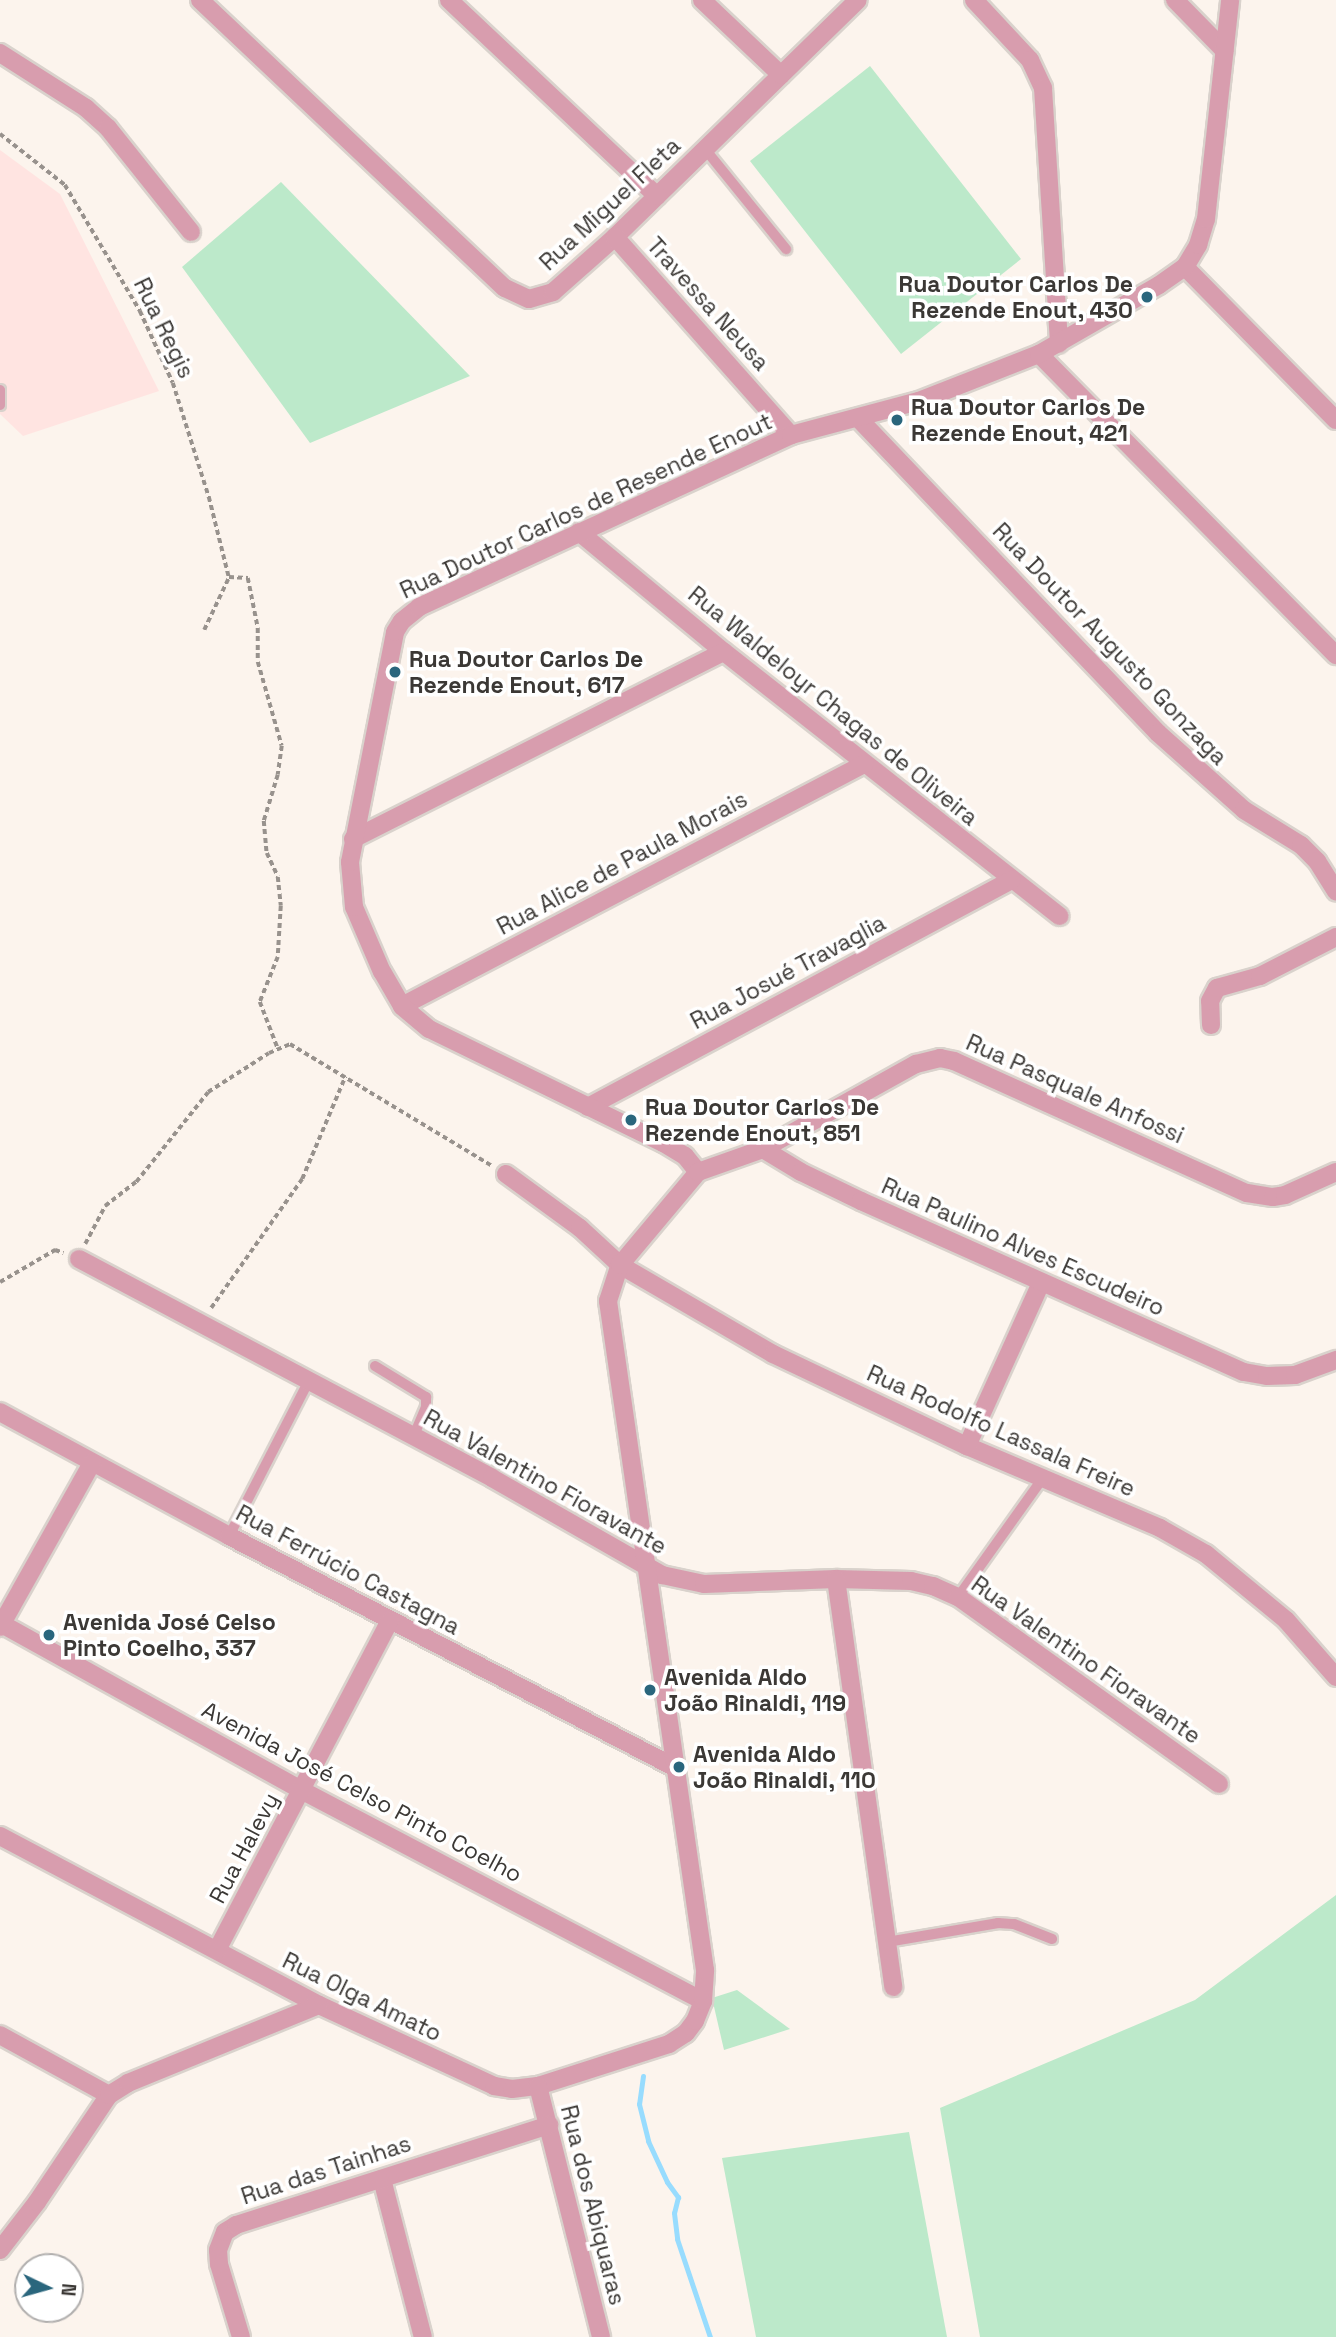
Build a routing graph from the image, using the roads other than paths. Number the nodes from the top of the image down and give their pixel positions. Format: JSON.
{"nodes":[{"id":1,"x":200,"y":0,"type":"edge"},
{"id":2,"x":449,"y":0,"type":"edge"},
{"id":3,"x":702,"y":0,"type":"edge"},
{"id":4,"x":858,"y":0,"type":"edge"},
{"id":5,"x":974,"y":0,"type":"edge"},
{"id":6,"x":1175,"y":0,"type":"edge"},
{"id":7,"x":1230,"y":0,"type":"edge"},
{"id":8,"x":1225,"y":51,"type":"junction"},
{"id":9,"x":0,"y":53,"type":"edge"},
{"id":10,"x":781,"y":75,"type":"junction"},
{"id":11,"x":705,"y":149,"type":"junction"},
{"id":12,"x":657,"y":196,"type":"junction"},
{"id":13,"x":191,"y":232,"type":"dead end"},
{"id":14,"x":615,"y":237,"type":"junction"},
{"id":15,"x":786,"y":250,"type":"dead end"},
{"id":16,"x":1185,"y":267,"type":"junction"},
{"id":17,"x":1059,"y":343,"type":"junction"},
{"id":18,"x":1039,"y":354,"type":"junction"},
{"id":19,"x":0,"y":390,"type":"edge"},
{"id":20,"x":0,"y":405,"type":"edge"},
{"id":21,"x":858,"y":418,"type":"junction"},
{"id":22,"x":1336,"y":419,"type":"edge"},
{"id":23,"x":791,"y":435,"type":"junction"},
{"id":24,"x":579,"y":532,"type":"junction"},
{"id":25,"x":724,"y":652,"type":"junction"},
{"id":26,"x":1336,"y":654,"type":"edge"},
{"id":27,"x":864,"y":764,"type":"junction"},
{"id":28,"x":353,"y":839,"type":"junction"},
{"id":29,"x":1012,"y":880,"type":"junction"},
{"id":30,"x":1336,"y":891,"type":"edge"},
{"id":31,"x":1060,"y":916,"type":"dead end"},
{"id":32,"x":1336,"y":937,"type":"edge"},
{"id":33,"x":402,"y":1006,"type":"junction"},
{"id":34,"x":1211,"y":1025,"type":"dead end"},
{"id":35,"x":588,"y":1107,"type":"junction"},
{"id":36,"x":763,"y":1149,"type":"junction"},
{"id":37,"x":698,"y":1172,"type":"junction"},
{"id":38,"x":1336,"y":1172,"type":"edge"},
{"id":39,"x":506,"y":1174,"type":"road end"},
{"id":40,"x":79,"y":1259,"type":"road end"},
{"id":41,"x":620,"y":1265,"type":"junction"},
{"id":42,"x":1041,"y":1283,"type":"junction"},
{"id":43,"x":1336,"y":1360,"type":"edge"},
{"id":44,"x":375,"y":1366,"type":"dead end"},
{"id":45,"x":308,"y":1382,"type":"junction"},
{"id":46,"x":0,"y":1412,"type":"edge"},
{"id":47,"x":414,"y":1437,"type":"junction"},
{"id":48,"x":967,"y":1446,"type":"junction"},
{"id":49,"x":92,"y":1463,"type":"junction"},
{"id":50,"x":1043,"y":1478,"type":"junction"},
{"id":51,"x":229,"y":1536,"type":"junction"},
{"id":52,"x":644,"y":1565,"type":"junction"},
{"id":53,"x":836,"y":1580,"type":"junction"},
{"id":54,"x":958,"y":1597,"type":"junction"},
{"id":55,"x":390,"y":1620,"type":"junction"},
{"id":56,"x":1,"y":1624,"type":"edge"},
{"id":57,"x":1336,"y":1677,"type":"edge"},
{"id":58,"x":676,"y":1768,"type":"junction"},
{"id":59,"x":1219,"y":1784,"type":"dead end"},
{"id":60,"x":303,"y":1791,"type":"junction"},
{"id":61,"x":0,"y":1836,"type":"edge"},
{"id":62,"x":1052,"y":1939,"type":"dead end"},
{"id":63,"x":887,"y":1942,"type":"junction"},
{"id":64,"x":217,"y":1950,"type":"junction"},
{"id":65,"x":893,"y":1987,"type":"dead end"},
{"id":66,"x":703,"y":2001,"type":"junction"},
{"id":67,"x":319,"y":2005,"type":"junction"},
{"id":68,"x":0,"y":2035,"type":"edge"},
{"id":69,"x":538,"y":2086,"type":"junction"},
{"id":70,"x":109,"y":2095,"type":"junction"},
{"id":71,"x":549,"y":2125,"type":"junction"},
{"id":72,"x":382,"y":2179,"type":"junction"},
{"id":73,"x":0,"y":2250,"type":"edge"},
{"id":74,"x":241,"y":2337,"type":"edge"},
{"id":75,"x":423,"y":2337,"type":"edge"},
{"id":76,"x":601,"y":2337,"type":"edge"}],
"edges":[{"from":1,"to":14,"type":"street","name":"Rua Miguel Fleta"},
{"from":2,"to":12,"type":"street"},
{"from":3,"to":10,"type":"street"},
{"from":4,"to":10,"type":"street","name":"Rua Miguel Fleta"},
{"from":5,"to":17,"type":"street"},
{"from":6,"to":8,"type":"street"},
{"from":7,"to":8,"type":"street","name":"Rua Doutor Carlos de Resende Enout"},
{"from":8,"to":16,"type":"street","name":"Rua Doutor Carlos de Resende Enout"},
{"from":9,"to":13,"type":"street"},
{"from":10,"to":11,"type":"street","name":"Rua Miguel Fleta"},
{"from":11,"to":12,"type":"street","name":"Rua Miguel Fleta"},
{"from":11,"to":15,"type":"lane"},
{"from":12,"to":14,"type":"street","name":"Rua Miguel Fleta"},
{"from":14,"to":23,"type":"street","name":"Travessa Neusa"},
{"from":16,"to":17,"type":"street","name":"Rua Doutor Carlos de Resende Enout"},
{"from":16,"to":22,"type":"street"},
{"from":17,"to":18,"type":"street","name":"Rua Doutor Carlos de Resende Enout"},
{"from":18,"to":21,"type":"street","name":"Rua Doutor Carlos de Resende Enout"},
{"from":18,"to":26,"type":"street"},
{"from":19,"to":20,"type":"lane"},
{"from":21,"to":23,"type":"street","name":"Rua Doutor Carlos de Resende Enout"},
{"from":21,"to":30,"type":"street","name":"Rua Doutor Augusto Gonzaga"},
{"from":23,"to":24,"type":"street","name":"Rua Doutor Carlos de Resende Enout"},
{"from":24,"to":25,"type":"street","name":"Rua Waldeloyr Chagas de Oliveira"},
{"from":24,"to":28,"type":"street","name":"Rua Doutor Carlos de Resende Enout"},
{"from":25,"to":27,"type":"street","name":"Rua Waldeloyr Chagas de Oliveira"},
{"from":25,"to":28,"type":"street"},
{"from":27,"to":29,"type":"street","name":"Rua Waldeloyr Chagas de Oliveira"},
{"from":27,"to":33,"type":"street","name":"Rua Alice de Paula Morais"},
{"from":28,"to":33,"type":"street","name":"Rua Doutor Carlos de Resende Enout"},
{"from":29,"to":31,"type":"street","name":"Rua Waldeloyr Chagas de Oliveira"},
{"from":29,"to":35,"type":"street","name":"Rua Josué Travaglia"},
{"from":32,"to":34,"type":"street"},
{"from":33,"to":35,"type":"street","name":"Rua Doutor Carlos de Resende Enout"},
{"from":35,"to":37,"type":"street","name":"Rua Doutor Carlos de Resende Enout"},
{"from":36,"to":37,"type":"street"},
{"from":36,"to":38,"type":"street","name":"Rua Pasquale Anfossi"},
{"from":36,"to":42,"type":"street","name":"Rua Paulino Alves Escudeiro"},
{"from":37,"to":41,"type":"street"},
{"from":39,"to":41,"type":"street","name":"Rua Rodolfo Lassala Freire"},
{"from":40,"to":45,"type":"street","name":"Rua Valentino Fioravante"},
{"from":41,"to":48,"type":"street","name":"Rua Rodolfo Lassala Freire"},
{"from":41,"to":52,"type":"street"},
{"from":42,"to":43,"type":"street","name":"Rua Paulino Alves Escudeiro"},
{"from":42,"to":48,"type":"street"},
{"from":44,"to":47,"type":"lane"},
{"from":45,"to":47,"type":"street","name":"Rua Valentino Fioravante"},
{"from":45,"to":51,"type":"lane"},
{"from":46,"to":49,"type":"street","name":"Rua Ferrúcio Castagna"},
{"from":47,"to":52,"type":"street","name":"Rua Valentino Fioravante"},
{"from":48,"to":50,"type":"street","name":"Rua Rodolfo Lassala Freire"},
{"from":49,"to":51,"type":"street","name":"Rua Ferrúcio Castagna"},
{"from":49,"to":56,"type":"street"},
{"from":50,"to":54,"type":"lane"},
{"from":50,"to":57,"type":"street","name":"Rua Rodolfo Lassala Freire"},
{"from":51,"to":55,"type":"street","name":"Rua Ferrúcio Castagna"},
{"from":52,"to":53,"type":"street","name":"Rua Valentino Fioravante"},
{"from":52,"to":58,"type":"street"},
{"from":53,"to":54,"type":"street","name":"Rua Valentino Fioravante"},
{"from":53,"to":63,"type":"street"},
{"from":54,"to":59,"type":"street","name":"Rua Valentino Fioravante"},
{"from":55,"to":58,"type":"street","name":"Rua Ferrúcio Castagna"},
{"from":55,"to":60,"type":"street","name":"Rua Halevy"},
{"from":56,"to":60,"type":"street","name":"Avenida José Celso Pinto Coelho"},
{"from":58,"to":66,"type":"street"},
{"from":60,"to":64,"type":"street","name":"Rua Halevy"},
{"from":60,"to":66,"type":"street","name":"Avenida José Celso Pinto Coelho"},
{"from":61,"to":64,"type":"street","name":"Rua Olga Amato"},
{"from":62,"to":63,"type":"lane"},
{"from":63,"to":65,"type":"street"},
{"from":64,"to":67,"type":"street","name":"Rua Olga Amato"},
{"from":66,"to":69,"type":"street","name":"Rua Olga Amato"},
{"from":67,"to":69,"type":"street","name":"Rua Olga Amato"},
{"from":67,"to":70,"type":"street"},
{"from":68,"to":70,"type":"street"},
{"from":69,"to":71,"type":"street","name":"Rua dos Abiquaras"},
{"from":70,"to":73,"type":"street"},
{"from":71,"to":72,"type":"street","name":"Rua das Tainhas"},
{"from":71,"to":76,"type":"street","name":"Rua dos Abiquaras"},
{"from":72,"to":74,"type":"street","name":"Rua das Tainhas"},
{"from":72,"to":75,"type":"street"}]}
